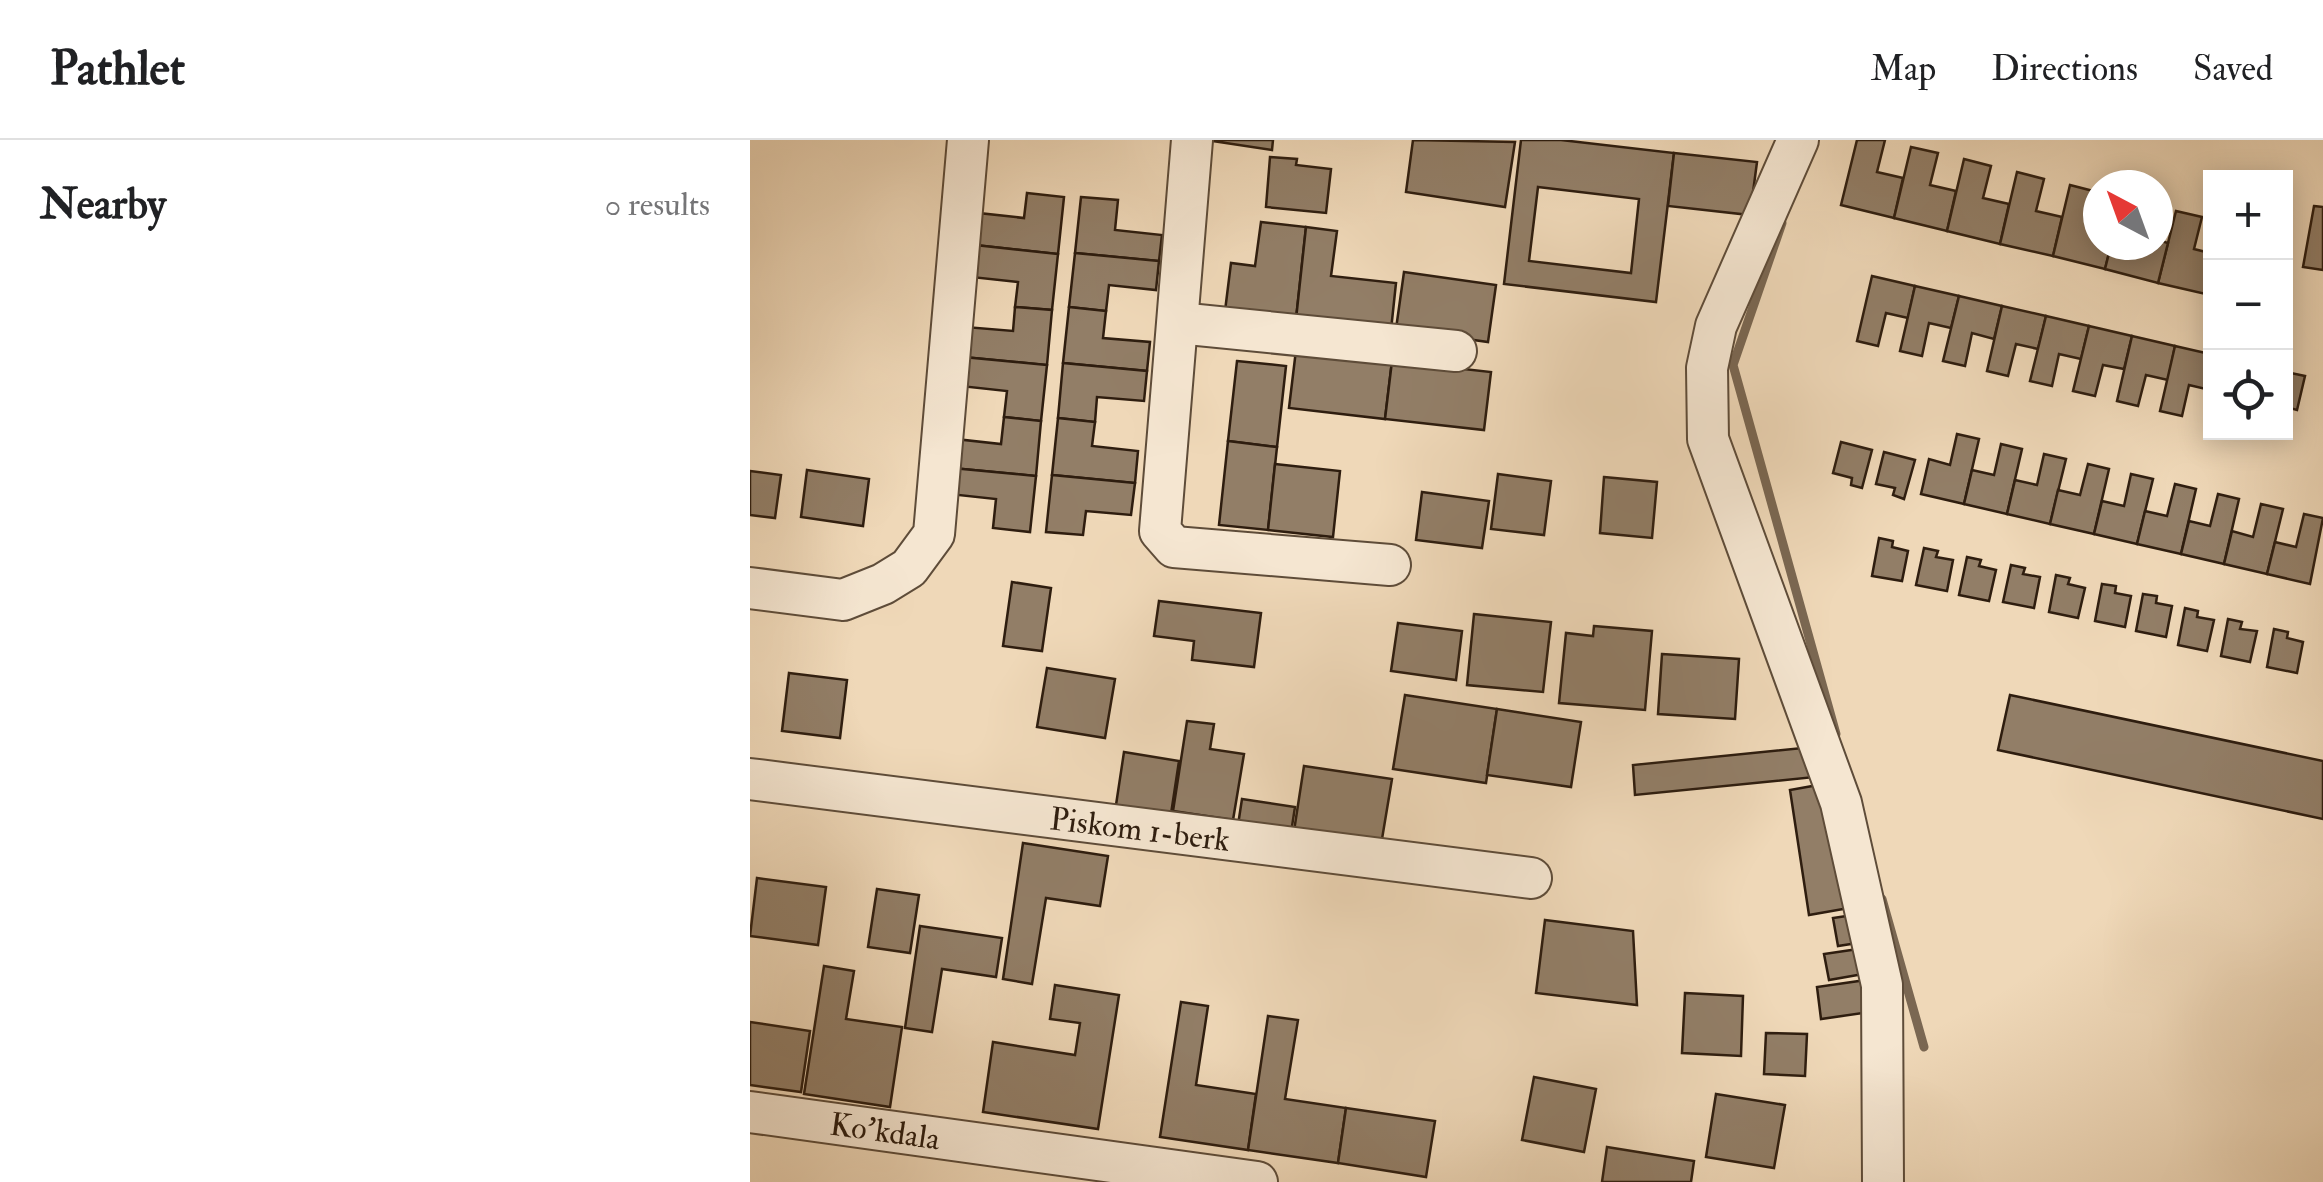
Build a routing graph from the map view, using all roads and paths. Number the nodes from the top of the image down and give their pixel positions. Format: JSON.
{"nodes":[{"id":1,"x":968,"y":140,"type":"edge"},
{"id":2,"x":1192,"y":140,"type":"edge"},
{"id":3,"x":1798,"y":140,"type":"edge"},
{"id":4,"x":1178,"y":323,"type":"junction"},
{"id":5,"x":1456,"y":351,"type":"dead end"},
{"id":6,"x":1390,"y":565,"type":"dead end"},
{"id":7,"x":750,"y":588,"type":"edge"},
{"id":8,"x":750,"y":779,"type":"edge"},
{"id":9,"x":1531,"y":878,"type":"dead end"},
{"id":10,"x":750,"y":1112,"type":"edge"},
{"id":11,"x":1257,"y":1182,"type":"edge"},
{"id":12,"x":1883,"y":1182,"type":"edge"}],
"edges":[{"from":1,"to":7,"type":"street"},
{"from":2,"to":4,"type":"street"},
{"from":3,"to":12,"type":"street"},
{"from":4,"to":5,"type":"street"},
{"from":4,"to":6,"type":"street"},
{"from":8,"to":9,"type":"street","name":"Piskom 1-berk"},
{"from":10,"to":11,"type":"street","name":"Ko'kdala"}]}
